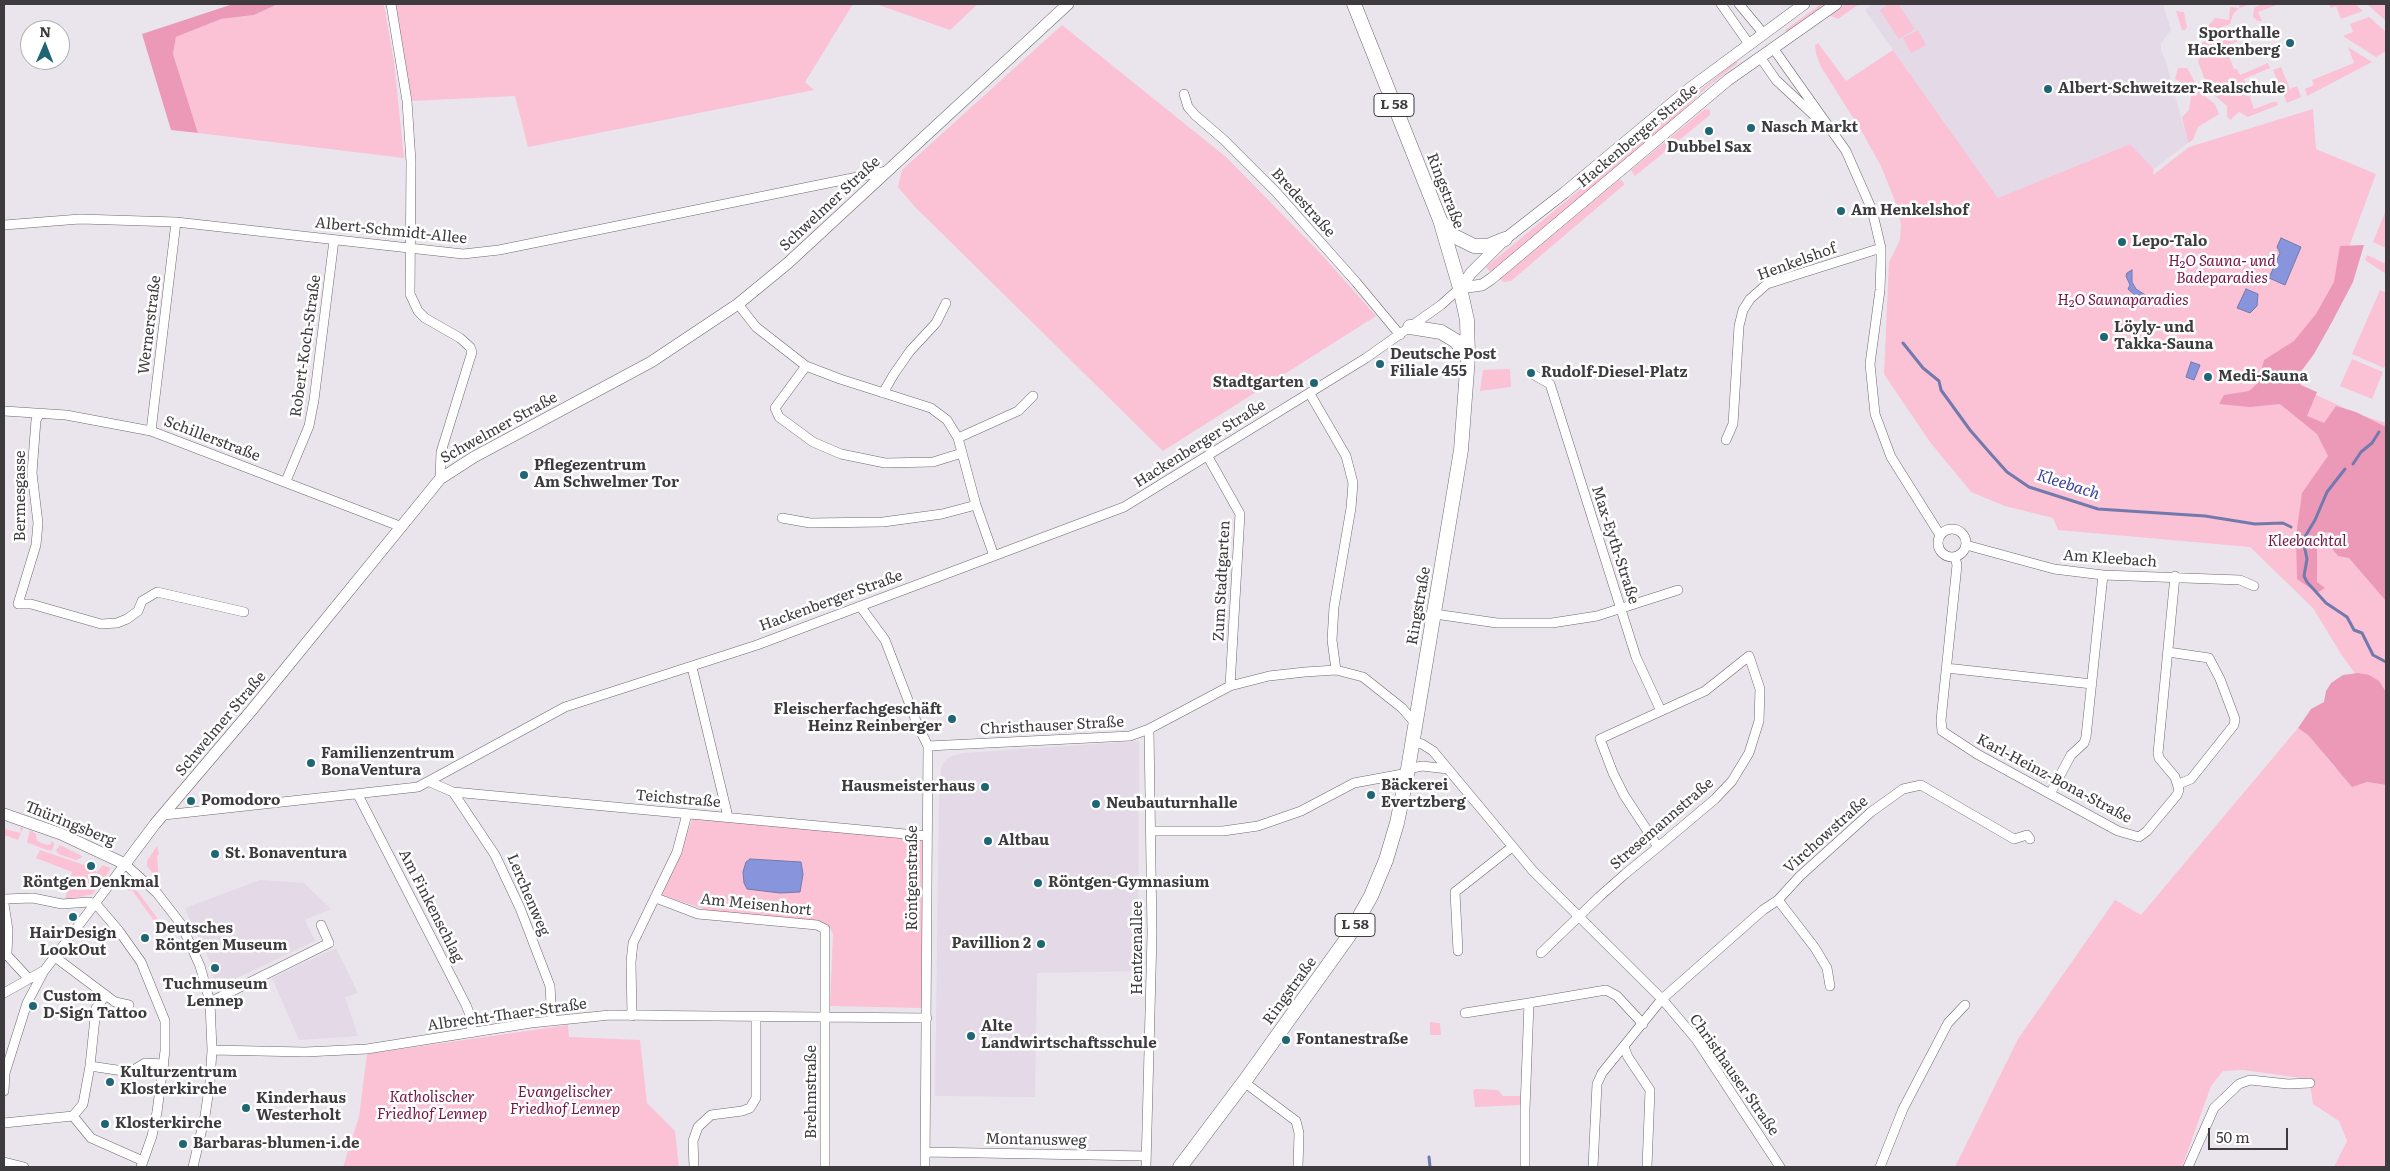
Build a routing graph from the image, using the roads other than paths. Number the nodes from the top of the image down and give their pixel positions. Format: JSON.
{"nodes":[{"id":1,"x":391,"y":4,"type":"edge"},
{"id":2,"x":1068,"y":4,"type":"edge"},
{"id":3,"x":1354,"y":4,"type":"edge"},
{"id":4,"x":1721,"y":4,"type":"edge"},
{"id":5,"x":1739,"y":4,"type":"edge"},
{"id":6,"x":1804,"y":4,"type":"edge"},
{"id":7,"x":1836,"y":4,"type":"edge"},
{"id":8,"x":1764,"y":33,"type":"junction"},
{"id":9,"x":1749,"y":44,"type":"junction"},
{"id":10,"x":1774,"y":48,"type":"junction"},
{"id":11,"x":1760,"y":57,"type":"junction"},
{"id":12,"x":1184,"y":94,"type":"dead end"},
{"id":13,"x":1834,"y":135,"type":"junction"},
{"id":14,"x":888,"y":171,"type":"junction"},
{"id":15,"x":1440,"y":220,"type":"junction"},
{"id":16,"x":176,"y":222,"type":"junction"},
{"id":17,"x":4,"y":224,"type":"edge"},
{"id":18,"x":1505,"y":239,"type":"junction"},
{"id":19,"x":334,"y":240,"type":"junction"},
{"id":20,"x":409,"y":248,"type":"junction"},
{"id":21,"x":1881,"y":248,"type":"junction"},
{"id":22,"x":1460,"y":288,"type":"junction"},
{"id":23,"x":946,"y":303,"type":"dead end"},
{"id":24,"x":738,"y":304,"type":"junction"},
{"id":25,"x":1405,"y":331,"type":"junction"},
{"id":26,"x":1468,"y":357,"type":"junction"},
{"id":27,"x":806,"y":366,"type":"junction"},
{"id":28,"x":1534,"y":375,"type":"dead end"},
{"id":29,"x":883,"y":394,"type":"junction"},
{"id":30,"x":1310,"y":394,"type":"junction"},
{"id":31,"x":1033,"y":396,"type":"dead end"},
{"id":32,"x":4,"y":411,"type":"edge"},
{"id":33,"x":40,"y":413,"type":"junction"},
{"id":34,"x":151,"y":430,"type":"junction"},
{"id":35,"x":958,"y":438,"type":"junction"},
{"id":36,"x":1726,"y":440,"type":"dead end"},
{"id":37,"x":962,"y":453,"type":"junction"},
{"id":38,"x":1208,"y":457,"type":"junction"},
{"id":39,"x":440,"y":479,"type":"junction"},
{"id":40,"x":286,"y":481,"type":"junction"},
{"id":41,"x":976,"y":505,"type":"junction"},
{"id":42,"x":782,"y":518,"type":"dead end"},
{"id":43,"x":402,"y":527,"type":"junction"},
{"id":44,"x":1940,"y":535,"type":"junction"},
{"id":45,"x":1966,"y":545,"type":"junction"},
{"id":46,"x":994,"y":556,"type":"junction"},
{"id":47,"x":1955,"y":557,"type":"junction"},
{"id":48,"x":2103,"y":574,"type":"junction"},
{"id":49,"x":2175,"y":576,"type":"junction"},
{"id":50,"x":2254,"y":586,"type":"dead end"},
{"id":51,"x":1678,"y":590,"type":"dead end"},
{"id":52,"x":860,"y":606,"type":"junction"},
{"id":53,"x":1621,"y":608,"type":"junction"},
{"id":54,"x":244,"y":612,"type":"dead end"},
{"id":55,"x":1435,"y":614,"type":"junction"},
{"id":56,"x":2168,"y":652,"type":"junction"},
{"id":57,"x":692,"y":667,"type":"junction"},
{"id":58,"x":1946,"y":668,"type":"junction"},
{"id":59,"x":1336,"y":670,"type":"junction"},
{"id":60,"x":2092,"y":684,"type":"junction"},
{"id":61,"x":1230,"y":686,"type":"junction"},
{"id":62,"x":1661,"y":711,"type":"junction"},
{"id":63,"x":1415,"y":723,"type":"junction"},
{"id":64,"x":1149,"y":729,"type":"junction"},
{"id":65,"x":1412,"y":742,"type":"junction"},
{"id":66,"x":928,"y":746,"type":"junction"},
{"id":67,"x":1448,"y":769,"type":"junction"},
{"id":68,"x":1408,"y":771,"type":"junction"},
{"id":69,"x":430,"y":782,"type":"junction"},
{"id":70,"x":2179,"y":784,"type":"junction"},
{"id":71,"x":453,"y":792,"type":"junction"},
{"id":72,"x":2050,"y":794,"type":"junction"},
{"id":73,"x":358,"y":795,"type":"junction"},
{"id":74,"x":4,"y":814,"type":"edge"},
{"id":75,"x":687,"y":814,"type":"junction"},
{"id":76,"x":164,"y":815,"type":"junction"},
{"id":77,"x":728,"y":817,"type":"junction"},
{"id":78,"x":1151,"y":831,"type":"junction"},
{"id":79,"x":926,"y":836,"type":"junction"},
{"id":80,"x":2030,"y":839,"type":"dead end"},
{"id":81,"x":1512,"y":847,"type":"junction"},
{"id":82,"x":1658,"y":847,"type":"junction"},
{"id":83,"x":125,"y":864,"type":"junction"},
{"id":84,"x":656,"y":898,"type":"junction"},
{"id":85,"x":4,"y":899,"type":"edge"},
{"id":86,"x":1778,"y":900,"type":"junction"},
{"id":87,"x":4,"y":904,"type":"edge"},
{"id":88,"x":96,"y":904,"type":"junction"},
{"id":89,"x":1578,"y":916,"type":"junction"},
{"id":90,"x":321,"y":925,"type":"dead end"},
{"id":91,"x":1458,"y":951,"type":"dead end"},
{"id":92,"x":5,"y":952,"type":"edge"},
{"id":93,"x":1541,"y":953,"type":"dead end"},
{"id":94,"x":55,"y":957,"type":"junction"},
{"id":95,"x":44,"y":971,"type":"junction"},
{"id":96,"x":29,"y":979,"type":"junction"},
{"id":97,"x":1830,"y":986,"type":"dead end"},
{"id":98,"x":4,"y":993,"type":"edge"},
{"id":99,"x":106,"y":995,"type":"junction"},
{"id":100,"x":1662,"y":999,"type":"junction"},
{"id":101,"x":210,"y":1002,"type":"junction"},
{"id":102,"x":1529,"y":1003,"type":"junction"},
{"id":103,"x":129,"y":1004,"type":"dead end"},
{"id":104,"x":1964,"y":1005,"type":"dead end"},
{"id":105,"x":1465,"y":1013,"type":"dead end"},
{"id":106,"x":632,"y":1016,"type":"junction"},
{"id":107,"x":756,"y":1017,"type":"junction"},
{"id":108,"x":826,"y":1017,"type":"junction"},
{"id":109,"x":926,"y":1018,"type":"junction"},
{"id":110,"x":552,"y":1020,"type":"junction"},
{"id":111,"x":1643,"y":1024,"type":"junction"},
{"id":112,"x":472,"y":1033,"type":"junction"},
{"id":113,"x":1624,"y":1047,"type":"junction"},
{"id":114,"x":212,"y":1050,"type":"junction"},
{"id":115,"x":164,"y":1064,"type":"junction"},
{"id":116,"x":90,"y":1066,"type":"junction"},
{"id":117,"x":4,"y":1073,"type":"edge"},
{"id":118,"x":1244,"y":1082,"type":"junction"},
{"id":119,"x":2310,"y":1083,"type":"dead end"},
{"id":120,"x":4,"y":1091,"type":"edge"},
{"id":121,"x":73,"y":1116,"type":"junction"},
{"id":122,"x":4,"y":1123,"type":"edge"},
{"id":123,"x":925,"y":1152,"type":"junction"},
{"id":124,"x":1146,"y":1156,"type":"junction"},
{"id":125,"x":4,"y":1162,"type":"edge"},
{"id":126,"x":142,"y":1164,"type":"edge"},
{"id":127,"x":24,"y":1167,"type":"edge"},
{"id":128,"x":193,"y":1167,"type":"edge"},
{"id":129,"x":694,"y":1167,"type":"edge"},
{"id":130,"x":825,"y":1167,"type":"edge"},
{"id":131,"x":925,"y":1167,"type":"edge"},
{"id":132,"x":1146,"y":1167,"type":"edge"},
{"id":133,"x":1180,"y":1167,"type":"edge"},
{"id":134,"x":1298,"y":1167,"type":"edge"},
{"id":135,"x":1525,"y":1167,"type":"edge"},
{"id":136,"x":1593,"y":1167,"type":"edge"},
{"id":137,"x":1647,"y":1167,"type":"edge"},
{"id":138,"x":1780,"y":1167,"type":"edge"},
{"id":139,"x":1880,"y":1167,"type":"edge"},
{"id":140,"x":2188,"y":1167,"type":"edge"}],
"edges":[{"from":1,"to":20,"type":"street"},
{"from":2,"to":14,"type":"street","name":"Schwelmer Straße"},
{"from":3,"to":15,"type":"main road","name":"Ringstraße","number":"L 58"},
{"from":4,"to":9,"type":"street"},
{"from":5,"to":8,"type":"street"},
{"from":6,"to":8,"type":"street","name":"Hackenberger Straße"},
{"from":7,"to":10,"type":"street","name":"Hackenberger Straße"},
{"from":8,"to":9,"type":"street","name":"Hackenberger Straße"},
{"from":8,"to":10,"type":"street"},
{"from":9,"to":11,"type":"street"},
{"from":9,"to":18,"type":"street","name":"Hackenberger Straße"},
{"from":10,"to":11,"type":"street","name":"Hackenberger Straße"},
{"from":10,"to":13,"type":"street"},
{"from":11,"to":13,"type":"street"},
{"from":11,"to":22,"type":"street","name":"Hackenberger Straße"},
{"from":12,"to":25,"type":"street","name":"Bredestraße"},
{"from":13,"to":21,"type":"street"},
{"from":14,"to":20,"type":"street","name":"Albert-Schmidt-Allee"},
{"from":14,"to":24,"type":"street","name":"Schwelmer Straße"},
{"from":15,"to":18,"type":"main road"},
{"from":15,"to":22,"type":"main road","name":"Ringstraße","number":"L 58"},
{"from":16,"to":17,"type":"street","name":"Albert-Schmidt-Allee"},
{"from":16,"to":19,"type":"street","name":"Albert-Schmidt-Allee"},
{"from":16,"to":34,"type":"street","name":"Wernerstraße"},
{"from":18,"to":22,"type":"street","name":"Hackenberger Straße"},
{"from":19,"to":20,"type":"street","name":"Albert-Schmidt-Allee"},
{"from":19,"to":40,"type":"street","name":"Robert-Koch-Straße"},
{"from":20,"to":39,"type":"street"},
{"from":21,"to":36,"type":"street","name":"Henkelshof"},
{"from":21,"to":44,"type":"street"},
{"from":22,"to":25,"type":"street","name":"Hackenberger Straße"},
{"from":22,"to":26,"type":"main road","name":"Ringstraße","number":"L 58"},
{"from":23,"to":29,"type":"street"},
{"from":24,"to":27,"type":"street"},
{"from":24,"to":39,"type":"street","name":"Schwelmer Straße"},
{"from":25,"to":26,"type":"main road"},
{"from":25,"to":30,"type":"street","name":"Hackenberger Straße"},
{"from":26,"to":55,"type":"main road","name":"Ringstraße","number":"L 58"},
{"from":27,"to":29,"type":"street"},
{"from":27,"to":37,"type":"street"},
{"from":28,"to":53,"type":"street","name":"Max-Eyth-Straße"},
{"from":29,"to":35,"type":"street"},
{"from":30,"to":38,"type":"street","name":"Hackenberger Straße"},
{"from":30,"to":59,"type":"street"},
{"from":31,"to":35,"type":"street"},
{"from":32,"to":33,"type":"street","name":"Schillerstraße"},
{"from":33,"to":34,"type":"street","name":"Schillerstraße"},
{"from":33,"to":54,"type":"street","name":"Bermesgasse"},
{"from":34,"to":40,"type":"street","name":"Schillerstraße"},
{"from":35,"to":37,"type":"street"},
{"from":37,"to":41,"type":"street"},
{"from":38,"to":46,"type":"street","name":"Hackenberger Straße"},
{"from":38,"to":61,"type":"street","name":"Zum Stadtgarten"},
{"from":39,"to":43,"type":"street","name":"Schwelmer Straße"},
{"from":40,"to":43,"type":"street","name":"Schillerstraße"},
{"from":41,"to":42,"type":"street"},
{"from":41,"to":46,"type":"street"},
{"from":43,"to":76,"type":"street","name":"Schwelmer Straße"},
{"from":44,"to":45,"type":"street"},
{"from":44,"to":47,"type":"street"},
{"from":45,"to":47,"type":"street"},
{"from":45,"to":48,"type":"street","name":"Am Kleebach"},
{"from":46,"to":52,"type":"street","name":"Hackenberger Straße"},
{"from":47,"to":58,"type":"street","name":"Karl-Heinz-Bona-Straße"},
{"from":48,"to":49,"type":"street","name":"Am Kleebach"},
{"from":48,"to":60,"type":"street"},
{"from":49,"to":50,"type":"street","name":"Am Kleebach"},
{"from":49,"to":56,"type":"street"},
{"from":51,"to":53,"type":"street"},
{"from":52,"to":57,"type":"street","name":"Hackenberger Straße"},
{"from":52,"to":66,"type":"street","name":"Röntgenstraße"},
{"from":53,"to":55,"type":"street"},
{"from":53,"to":62,"type":"street","name":"Max-Eyth-Straße"},
{"from":55,"to":63,"type":"main road","name":"Ringstraße","number":"L 58"},
{"from":56,"to":70,"type":"street"},
{"from":56,"to":70,"type":"street"},
{"from":57,"to":69,"type":"street","name":"Hackenberger Straße"},
{"from":57,"to":77,"type":"street"},
{"from":58,"to":60,"type":"street"},
{"from":58,"to":72,"type":"street","name":"Karl-Heinz-Bona-Straße"},
{"from":59,"to":61,"type":"street","name":"Christhauser Straße"},
{"from":59,"to":63,"type":"street","name":"Christhauser Straße"},
{"from":60,"to":72,"type":"street"},
{"from":61,"to":64,"type":"street","name":"Christhauser Straße"},
{"from":62,"to":82,"type":"street"},
{"from":62,"to":82,"type":"street","name":"Stresemannstraße"},
{"from":63,"to":65,"type":"main road","name":"Ringstraße","number":"L 58"},
{"from":64,"to":66,"type":"street","name":"Christhauser Straße"},
{"from":64,"to":78,"type":"street","name":"Hentzenallee"},
{"from":65,"to":67,"type":"street","name":"Christhauser Straße"},
{"from":65,"to":68,"type":"main road","name":"Ringstraße","number":"L 58"},
{"from":66,"to":79,"type":"street","name":"Röntgenstraße"},
{"from":67,"to":68,"type":"street"},
{"from":67,"to":81,"type":"street","name":"Christhauser Straße"},
{"from":68,"to":78,"type":"street"},
{"from":68,"to":118,"type":"main road","name":"Ringstraße","number":"L 58"},
{"from":69,"to":71,"type":"street","name":"Teichstraße"},
{"from":69,"to":73,"type":"street","name":"Hackenberger Straße"},
{"from":70,"to":72,"type":"street","name":"Karl-Heinz-Bona-Straße"},
{"from":71,"to":75,"type":"street","name":"Teichstraße"},
{"from":71,"to":110,"type":"street","name":"Lerchenweg"},
{"from":73,"to":76,"type":"street","name":"Hackenberger Straße"},
{"from":73,"to":112,"type":"street","name":"Am Finkenschlag"},
{"from":74,"to":83,"type":"street","name":"Thüringsberg"},
{"from":75,"to":77,"type":"street","name":"Teichstraße"},
{"from":75,"to":84,"type":"street"},
{"from":76,"to":83,"type":"street","name":"Schwelmer Straße"},
{"from":77,"to":79,"type":"street","name":"Teichstraße"},
{"from":78,"to":124,"type":"street","name":"Hentzenallee"},
{"from":79,"to":109,"type":"street","name":"Röntgenstraße"},
{"from":80,"to":86,"type":"street","name":"Virchowstraße"},
{"from":81,"to":89,"type":"street","name":"Christhauser Straße"},
{"from":81,"to":91,"type":"street"},
{"from":82,"to":89,"type":"street","name":"Stresemannstraße"},
{"from":83,"to":88,"type":"street","name":"Schwelmer Straße"},
{"from":83,"to":101,"type":"street"},
{"from":84,"to":106,"type":"street"},
{"from":84,"to":108,"type":"street","name":"Am Meisenhort"},
{"from":85,"to":88,"type":"street"},
{"from":86,"to":97,"type":"street"},
{"from":86,"to":100,"type":"street","name":"Virchowstraße"},
{"from":87,"to":92,"type":"street"},
{"from":88,"to":94,"type":"street","name":"Schwelmer Straße"},
{"from":88,"to":115,"type":"street"},
{"from":89,"to":93,"type":"street"},
{"from":89,"to":100,"type":"street","name":"Christhauser Straße"},
{"from":90,"to":101,"type":"street"},
{"from":92,"to":96,"type":"street"},
{"from":94,"to":95,"type":"street","name":"Schwelmer Straße"},
{"from":94,"to":99,"type":"street"},
{"from":95,"to":96,"type":"street"},
{"from":95,"to":117,"type":"street","name":"Schwelmer Straße"},
{"from":96,"to":98,"type":"street"},
{"from":99,"to":103,"type":"street"},
{"from":99,"to":116,"type":"street"},
{"from":100,"to":111,"type":"street","name":"Virchowstraße"},
{"from":100,"to":138,"type":"street","name":"Christhauser Straße"},
{"from":101,"to":114,"type":"street"},
{"from":102,"to":105,"type":"street"},
{"from":102,"to":111,"type":"street"},
{"from":102,"to":135,"type":"street"},
{"from":104,"to":139,"type":"street"},
{"from":106,"to":107,"type":"street","name":"Albrecht-Thaer-Straße"},
{"from":106,"to":110,"type":"street","name":"Albrecht-Thaer-Straße"},
{"from":107,"to":108,"type":"street","name":"Albrecht-Thaer-Straße"},
{"from":107,"to":129,"type":"street"},
{"from":108,"to":109,"type":"street","name":"Albrecht-Thaer-Straße"},
{"from":108,"to":130,"type":"street","name":"Brehmstraße"},
{"from":109,"to":123,"type":"street","name":"Röntgenstraße"},
{"from":110,"to":112,"type":"street","name":"Albrecht-Thaer-Straße"},
{"from":111,"to":113,"type":"street","name":"Virchowstraße"},
{"from":112,"to":114,"type":"street","name":"Albrecht-Thaer-Straße"},
{"from":113,"to":136,"type":"street","name":"Virchowstraße"},
{"from":113,"to":137,"type":"street"},
{"from":114,"to":128,"type":"street"},
{"from":115,"to":116,"type":"street"},
{"from":115,"to":126,"type":"street"},
{"from":116,"to":121,"type":"street"},
{"from":117,"to":120,"type":"street","name":"Schwelmer Straße"},
{"from":118,"to":133,"type":"main road","name":"Ringstraße","number":"L 58"},
{"from":118,"to":134,"type":"street"},
{"from":119,"to":140,"type":"street"},
{"from":121,"to":122,"type":"street"},
{"from":121,"to":126,"type":"street"},
{"from":123,"to":124,"type":"street","name":"Montanusweg"},
{"from":123,"to":131,"type":"street","name":"Röntgenstraße"},
{"from":124,"to":132,"type":"street","name":"Hentzenallee"},
{"from":125,"to":127,"type":"street"}]}
